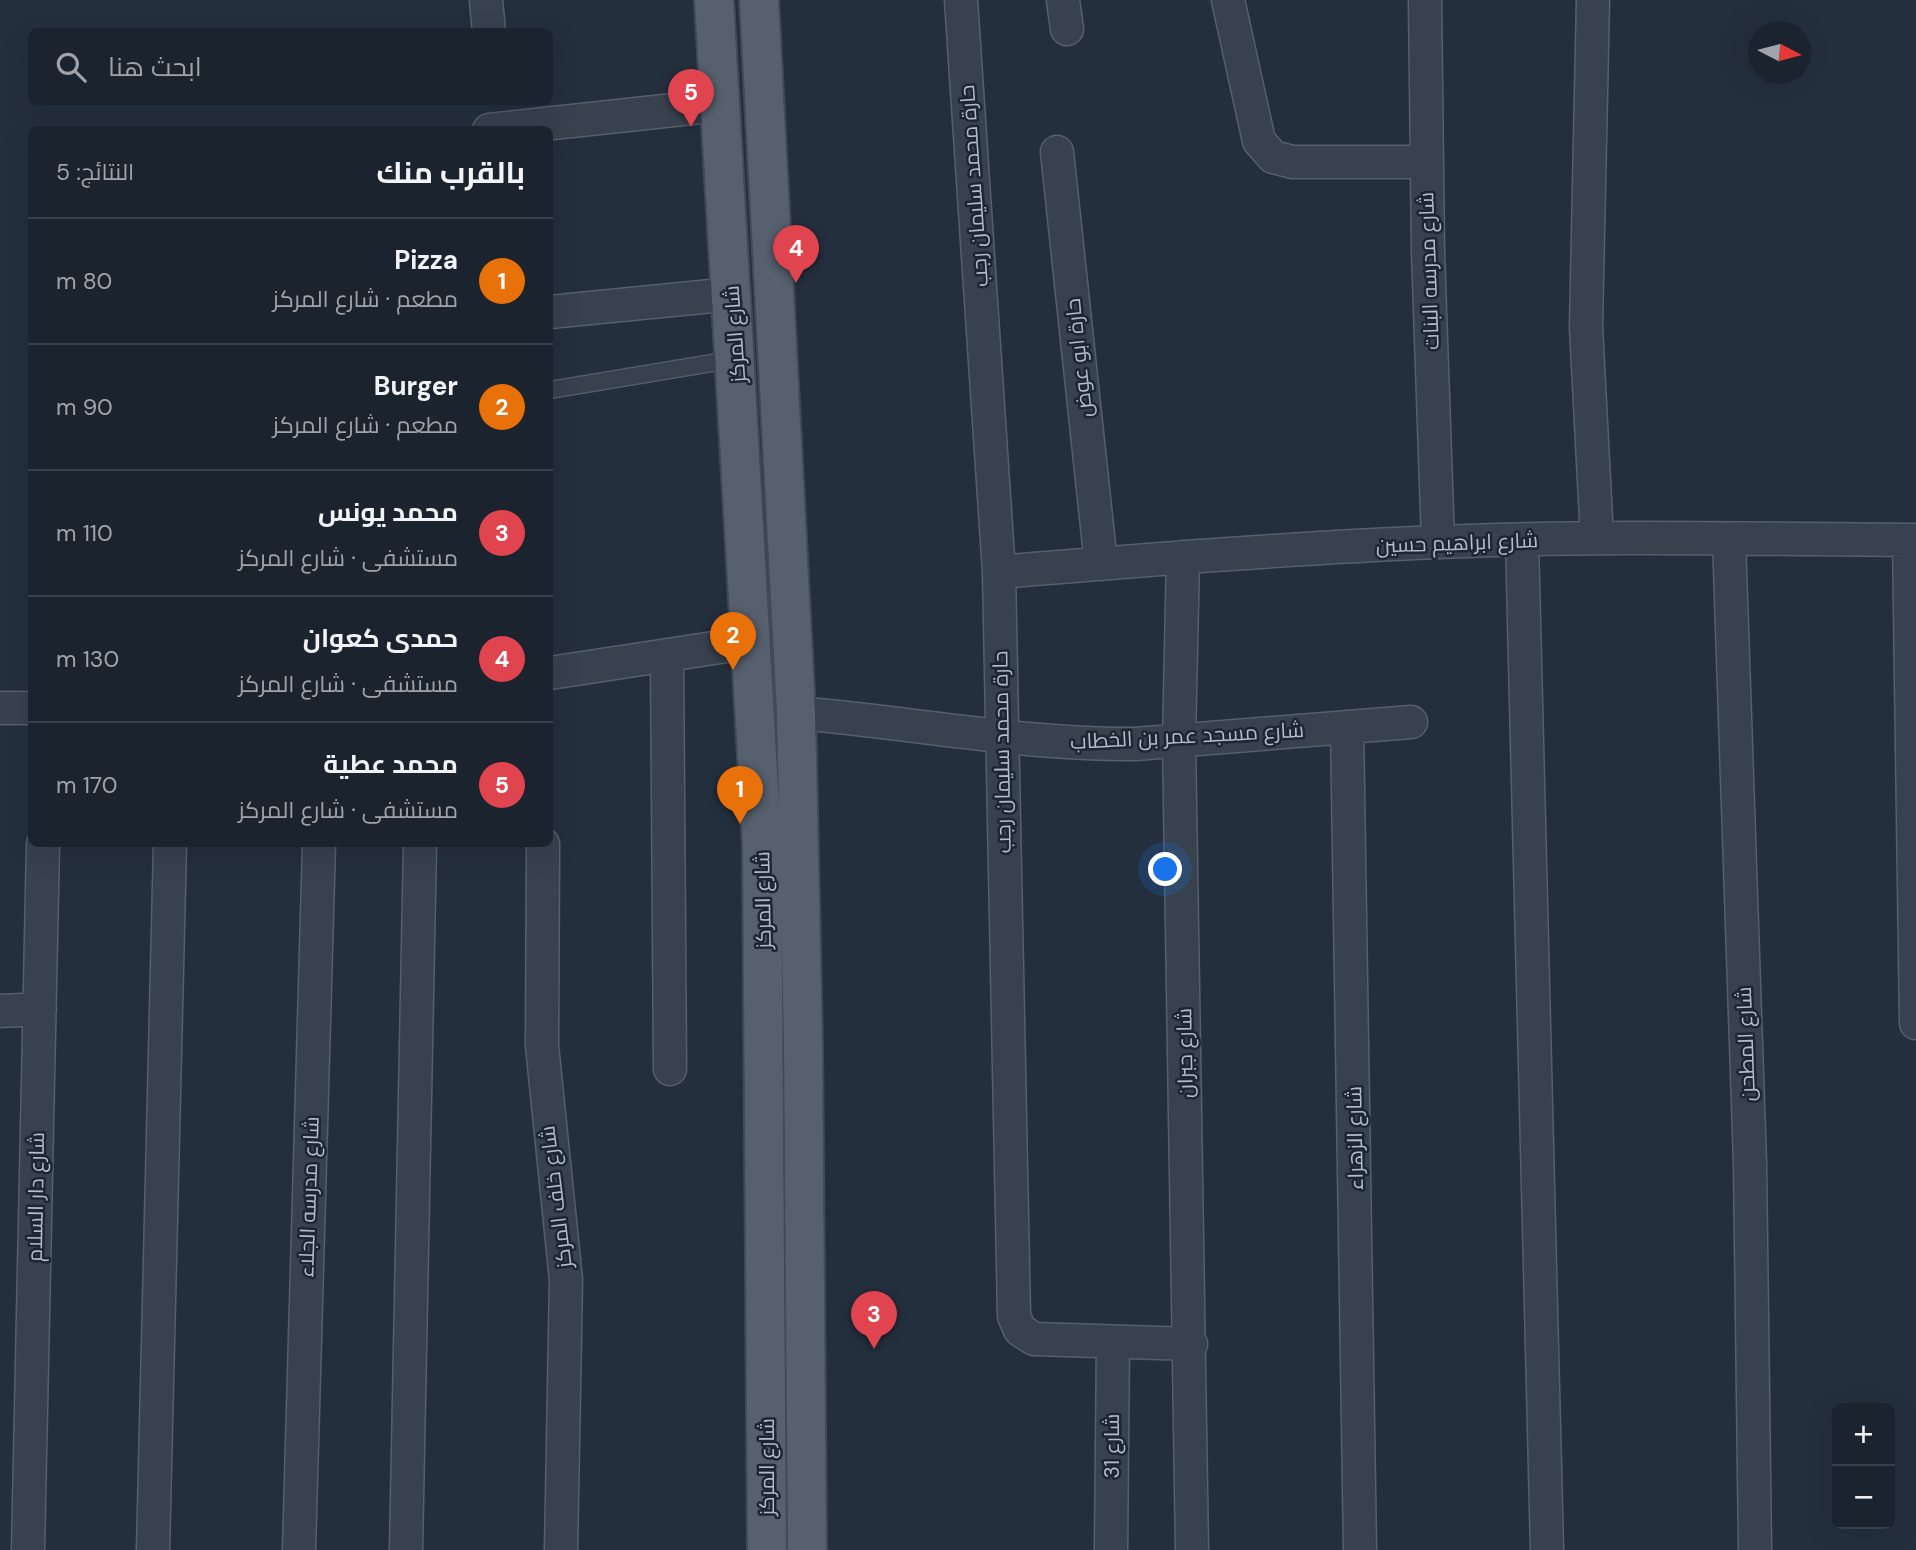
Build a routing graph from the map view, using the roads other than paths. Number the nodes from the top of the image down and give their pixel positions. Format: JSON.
{"nodes":[{"id":1,"x":486,"y":0,"type":"edge"},
{"id":2,"x":714,"y":0,"type":"edge"},
{"id":3,"x":759,"y":0,"type":"edge"},
{"id":4,"x":961,"y":0,"type":"edge"},
{"id":5,"x":1228,"y":0,"type":"edge"},
{"id":6,"x":1424,"y":0,"type":"edge"},
{"id":7,"x":1592,"y":0,"type":"edge"},
{"id":8,"x":489,"y":28,"type":"edge"},
{"id":9,"x":494,"y":105,"type":"edge"},
{"id":10,"x":720,"y":105,"type":"junction"},
{"id":11,"x":496,"y":126,"type":"edge"},
{"id":12,"x":524,"y":126,"type":"edge"},
{"id":13,"x":1057,"y":152,"type":"dead end"},
{"id":14,"x":1426,"y":162,"type":"junction"},
{"id":15,"x":732,"y":294,"type":"junction"},
{"id":16,"x":553,"y":312,"type":"edge"},
{"id":17,"x":737,"y":370,"type":"junction"},
{"id":18,"x":779,"y":377,"type":"junction"},
{"id":19,"x":553,"y":390,"type":"edge"},
{"id":20,"x":1597,"y":538,"type":"junction"},
{"id":21,"x":1729,"y":539,"type":"junction"},
{"id":22,"x":1522,"y":540,"type":"junction"},
{"id":23,"x":1912,"y":540,"type":"edge"},
{"id":24,"x":1438,"y":542,"type":"junction"},
{"id":25,"x":1183,"y":557,"type":"junction"},
{"id":26,"x":1101,"y":564,"type":"junction"},
{"id":27,"x":999,"y":572,"type":"junction"},
{"id":28,"x":753,"y":642,"type":"junction"},
{"id":29,"x":667,"y":655,"type":"junction"},
{"id":30,"x":553,"y":673,"type":"edge"},
{"id":31,"x":0,"y":708,"type":"edge"},
{"id":32,"x":28,"y":708,"type":"edge"},
{"id":33,"x":796,"y":713,"type":"junction"},
{"id":34,"x":1411,"y":722,"type":"dead end"},
{"id":35,"x":1347,"y":727,"type":"junction"},
{"id":36,"x":1000,"y":738,"type":"junction"},
{"id":37,"x":1179,"y":740,"type":"junction"},
{"id":38,"x":43,"y":847,"type":"edge"},
{"id":39,"x":170,"y":847,"type":"edge"},
{"id":40,"x":319,"y":847,"type":"edge"},
{"id":41,"x":420,"y":847,"type":"edge"},
{"id":42,"x":543,"y":847,"type":"edge"},
{"id":43,"x":40,"y":1009,"type":"junction"},
{"id":44,"x":0,"y":1011,"type":"edge"},
{"id":45,"x":1916,"y":1023,"type":"edge"},
{"id":46,"x":670,"y":1069,"type":"dead end"},
{"id":47,"x":1113,"y":1342,"type":"junction"},
{"id":48,"x":1191,"y":1344,"type":"junction"},
{"id":49,"x":28,"y":1550,"type":"edge"},
{"id":50,"x":153,"y":1550,"type":"edge"},
{"id":51,"x":299,"y":1550,"type":"edge"},
{"id":52,"x":406,"y":1550,"type":"edge"},
{"id":53,"x":561,"y":1550,"type":"edge"},
{"id":54,"x":767,"y":1550,"type":"edge"},
{"id":55,"x":807,"y":1550,"type":"edge"},
{"id":56,"x":1111,"y":1550,"type":"edge"},
{"id":57,"x":1192,"y":1550,"type":"edge"},
{"id":58,"x":1360,"y":1550,"type":"edge"},
{"id":59,"x":1547,"y":1550,"type":"edge"},
{"id":60,"x":1755,"y":1550,"type":"edge"}],
"edges":[{"from":1,"to":8,"type":"street"},
{"from":2,"to":10,"type":"main road","name":"شارع المركز"},
{"from":3,"to":18,"type":"main road","name":"شارع المركز"},
{"from":4,"to":27,"type":"street","name":"حارة محمد سليمان رجب"},
{"from":5,"to":14,"type":"street"},
{"from":6,"to":14,"type":"street","name":"شارع مدرسه البنات"},
{"from":7,"to":20,"type":"street"},
{"from":9,"to":11,"type":"street"},
{"from":10,"to":12,"type":"street"},
{"from":10,"to":15,"type":"main road","name":"شارع المركز"},
{"from":13,"to":26,"type":"street","name":"حارة ابو عوض"},
{"from":14,"to":24,"type":"street","name":"شارع مدرسه البنات"},
{"from":15,"to":16,"type":"street"},
{"from":15,"to":17,"type":"main road","name":"شارع المركز"},
{"from":17,"to":18,"type":"main road"},
{"from":17,"to":19,"type":"lane"},
{"from":17,"to":28,"type":"main road","name":"شارع المركز"},
{"from":18,"to":33,"type":"main road","name":"شارع المركز"},
{"from":20,"to":21,"type":"street","name":"شارع ابراهيم حسين"},
{"from":20,"to":22,"type":"street","name":"شارع ابراهيم حسين"},
{"from":21,"to":23,"type":"street","name":"شارع ابراهيم حسين"},
{"from":21,"to":60,"type":"street","name":"شارع المطحن"},
{"from":22,"to":24,"type":"street","name":"شارع ابراهيم حسين"},
{"from":22,"to":59,"type":"street"},
{"from":23,"to":45,"type":"street"},
{"from":24,"to":25,"type":"street","name":"شارع ابراهيم حسين"},
{"from":25,"to":26,"type":"street","name":"شارع ابراهيم حسين"},
{"from":25,"to":37,"type":"street","name":"شارع جبران"},
{"from":26,"to":27,"type":"street","name":"شارع ابراهيم حسين"},
{"from":27,"to":36,"type":"street","name":"حارة محمد سليمان رجب"},
{"from":28,"to":29,"type":"street"},
{"from":28,"to":54,"type":"main road","name":"شارع المركز"},
{"from":29,"to":30,"type":"street"},
{"from":29,"to":46,"type":"street"},
{"from":31,"to":32,"type":"street"},
{"from":33,"to":36,"type":"street","name":"شارع مسجد عمر بن الخطاب"},
{"from":33,"to":55,"type":"main road","name":"شارع المركز"},
{"from":34,"to":35,"type":"street","name":"شارع مسجد عمر بن الخطاب"},
{"from":35,"to":37,"type":"street","name":"شارع مسجد عمر بن الخطاب"},
{"from":35,"to":58,"type":"street","name":"شارع الزهراء"},
{"from":36,"to":37,"type":"street","name":"شارع مسجد عمر بن الخطاب"},
{"from":36,"to":47,"type":"street","name":"حارة محمد سليمان رجب"},
{"from":37,"to":48,"type":"street","name":"شارع جبران"},
{"from":38,"to":43,"type":"street","name":"شارع دار السلام"},
{"from":39,"to":50,"type":"street"},
{"from":40,"to":51,"type":"street","name":"شارع مدرسه الجلاء"},
{"from":41,"to":52,"type":"street"},
{"from":42,"to":53,"type":"street","name":"شارع خلف المركز"},
{"from":43,"to":44,"type":"street"},
{"from":43,"to":49,"type":"street","name":"شارع دار السلام"},
{"from":47,"to":48,"type":"street","name":"حارة محمد سليمان رجب"},
{"from":47,"to":56,"type":"street","name":"شارع 31"},
{"from":48,"to":57,"type":"street","name":"شارع جبران"}]}
